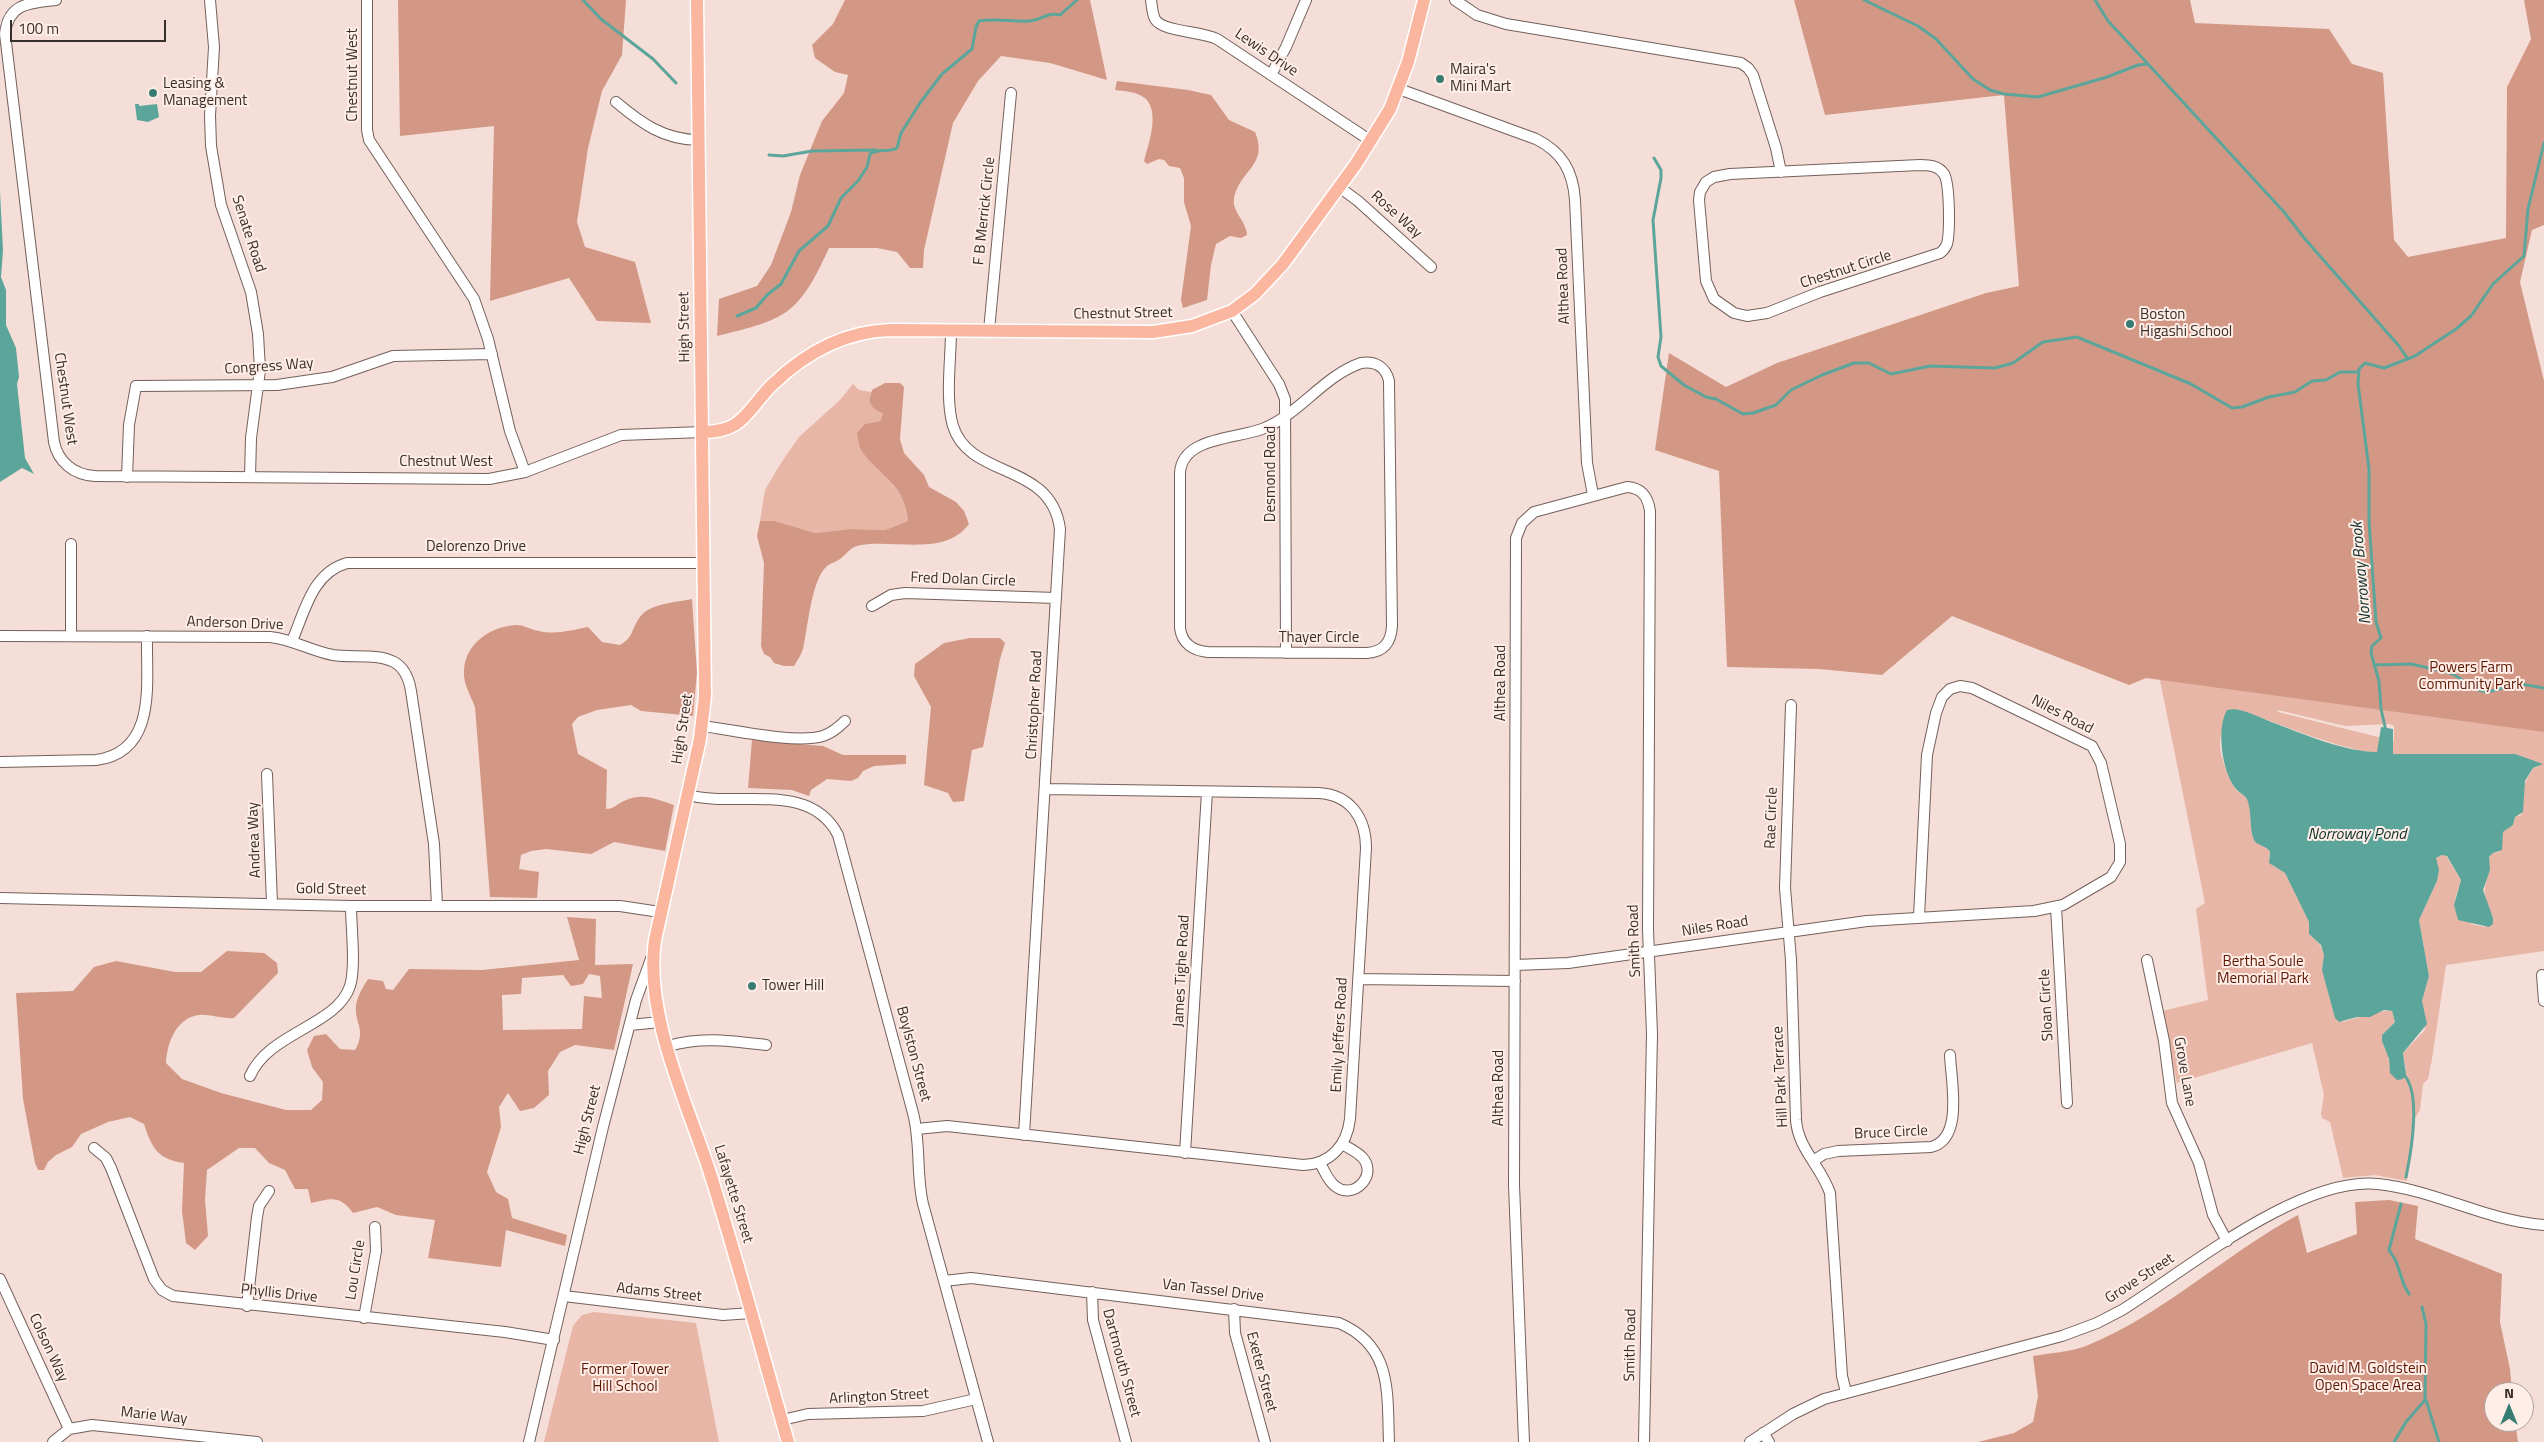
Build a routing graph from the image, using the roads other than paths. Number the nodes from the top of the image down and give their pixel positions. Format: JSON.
{"nodes":[{"id":1,"x":56,"y":0,"type":"edge"},
{"id":2,"x":210,"y":0,"type":"edge"},
{"id":3,"x":367,"y":0,"type":"edge"},
{"id":4,"x":696,"y":0,"type":"edge"},
{"id":5,"x":1151,"y":0,"type":"edge"},
{"id":6,"x":1306,"y":0,"type":"edge"},
{"id":7,"x":1424,"y":0,"type":"edge"},
{"id":8,"x":1455,"y":0,"type":"edge"},
{"id":9,"x":1271,"y":75,"type":"junction"},
{"id":10,"x":1399,"y":89,"type":"junction"},
{"id":11,"x":1012,"y":93,"type":"dead end"},
{"id":12,"x":616,"y":102,"type":"dead end"},
{"id":13,"x":698,"y":140,"type":"junction"},
{"id":14,"x":1371,"y":141,"type":"junction"},
{"id":15,"x":1781,"y":172,"type":"junction"},
{"id":16,"x":1339,"y":188,"type":"junction"},
{"id":17,"x":1431,"y":266,"type":"dead end"},
{"id":18,"x":1232,"y":311,"type":"junction"},
{"id":19,"x":951,"y":331,"type":"junction"},
{"id":20,"x":990,"y":331,"type":"junction"},
{"id":21,"x":492,"y":354,"type":"junction"},
{"id":22,"x":258,"y":386,"type":"junction"},
{"id":23,"x":1286,"y":416,"type":"junction"},
{"id":24,"x":702,"y":432,"type":"junction"},
{"id":25,"x":525,"y":472,"type":"junction"},
{"id":26,"x":127,"y":477,"type":"junction"},
{"id":27,"x":250,"y":477,"type":"junction"},
{"id":28,"x":1593,"y":495,"type":"junction"},
{"id":29,"x":71,"y":544,"type":"dead end"},
{"id":30,"x":705,"y":563,"type":"junction"},
{"id":31,"x":1056,"y":598,"type":"junction"},
{"id":32,"x":872,"y":606,"type":"dead end"},
{"id":33,"x":0,"y":636,"type":"edge"},
{"id":34,"x":71,"y":636,"type":"junction"},
{"id":35,"x":147,"y":636,"type":"junction"},
{"id":36,"x":292,"y":641,"type":"junction"},
{"id":37,"x":1286,"y":653,"type":"junction"},
{"id":38,"x":1791,"y":705,"type":"dead end"},
{"id":39,"x":845,"y":721,"type":"dead end"},
{"id":40,"x":703,"y":726,"type":"junction"},
{"id":41,"x":0,"y":762,"type":"edge"},
{"id":42,"x":267,"y":774,"type":"dead end"},
{"id":43,"x":1045,"y":789,"type":"junction"},
{"id":44,"x":1207,"y":792,"type":"junction"},
{"id":45,"x":688,"y":795,"type":"junction"},
{"id":46,"x":0,"y":898,"type":"edge"},
{"id":47,"x":272,"y":904,"type":"junction"},
{"id":48,"x":351,"y":906,"type":"junction"},
{"id":49,"x":437,"y":906,"type":"junction"},
{"id":50,"x":2056,"y":907,"type":"junction"},
{"id":51,"x":660,"y":912,"type":"junction"},
{"id":52,"x":1919,"y":917,"type":"junction"},
{"id":53,"x":1789,"y":932,"type":"junction"},
{"id":54,"x":1650,"y":952,"type":"junction"},
{"id":55,"x":653,"y":955,"type":"junction"},
{"id":56,"x":2147,"y":960,"type":"dead end"},
{"id":57,"x":1515,"y":965,"type":"junction"},
{"id":58,"x":2542,"y":975,"type":"dead end"},
{"id":59,"x":1358,"y":979,"type":"junction"},
{"id":60,"x":1515,"y":981,"type":"junction"},
{"id":61,"x":2544,"y":1001,"type":"edge"},
{"id":62,"x":660,"y":1022,"type":"junction"},
{"id":63,"x":630,"y":1025,"type":"junction"},
{"id":64,"x":766,"y":1045,"type":"dead end"},
{"id":65,"x":668,"y":1046,"type":"junction"},
{"id":66,"x":1950,"y":1055,"type":"dead end"},
{"id":67,"x":250,"y":1076,"type":"dead end"},
{"id":68,"x":2067,"y":1103,"type":"dead end"},
{"id":69,"x":917,"y":1129,"type":"junction"},
{"id":70,"x":1024,"y":1135,"type":"junction"},
{"id":71,"x":1342,"y":1144,"type":"junction"},
{"id":72,"x":94,"y":1148,"type":"dead end"},
{"id":73,"x":1185,"y":1152,"type":"junction"},
{"id":74,"x":1813,"y":1161,"type":"junction"},
{"id":75,"x":1320,"y":1163,"type":"junction"},
{"id":76,"x":269,"y":1191,"type":"dead end"},
{"id":77,"x":2544,"y":1225,"type":"edge"},
{"id":78,"x":375,"y":1227,"type":"dead end"},
{"id":79,"x":2227,"y":1241,"type":"junction"},
{"id":80,"x":0,"y":1279,"type":"edge"},
{"id":81,"x":944,"y":1281,"type":"junction"},
{"id":82,"x":1092,"y":1292,"type":"junction"},
{"id":83,"x":564,"y":1296,"type":"junction"},
{"id":84,"x":247,"y":1306,"type":"junction"},
{"id":85,"x":1234,"y":1309,"type":"junction"},
{"id":86,"x":751,"y":1313,"type":"junction"},
{"id":87,"x":364,"y":1318,"type":"junction"},
{"id":88,"x":554,"y":1340,"type":"junction"},
{"id":89,"x":1846,"y":1392,"type":"junction"},
{"id":90,"x":976,"y":1399,"type":"junction"},
{"id":91,"x":782,"y":1420,"type":"junction"},
{"id":92,"x":69,"y":1429,"type":"junction"},
{"id":93,"x":1766,"y":1438,"type":"edge"},
{"id":94,"x":53,"y":1442,"type":"edge"},
{"id":95,"x":257,"y":1442,"type":"edge"},
{"id":96,"x":529,"y":1442,"type":"edge"},
{"id":97,"x":788,"y":1442,"type":"edge"},
{"id":98,"x":988,"y":1442,"type":"edge"},
{"id":99,"x":1126,"y":1442,"type":"edge"},
{"id":100,"x":1265,"y":1442,"type":"edge"},
{"id":101,"x":1389,"y":1442,"type":"edge"},
{"id":102,"x":1524,"y":1442,"type":"edge"},
{"id":103,"x":1644,"y":1442,"type":"edge"},
{"id":104,"x":1750,"y":1442,"type":"edge"}],
"edges":[{"from":1,"to":26,"type":"street","name":"Chestnut West"},
{"from":2,"to":22,"type":"street","name":"Senate Road"},
{"from":3,"to":21,"type":"street","name":"Chestnut West"},
{"from":4,"to":13,"type":"main road","name":"High Street"},
{"from":5,"to":9,"type":"street","name":"Lewis Drive"},
{"from":6,"to":9,"type":"street"},
{"from":7,"to":10,"type":"main road","name":"Chestnut Street"},
{"from":8,"to":15,"type":"street"},
{"from":9,"to":14,"type":"street","name":"Lewis Drive"},
{"from":10,"to":14,"type":"main road","name":"Chestnut Street"},
{"from":10,"to":28,"type":"street","name":"Althea Road"},
{"from":11,"to":20,"type":"street","name":"F B Merrick Circle"},
{"from":12,"to":13,"type":"street"},
{"from":13,"to":24,"type":"main road","name":"High Street"},
{"from":14,"to":16,"type":"main road","name":"Chestnut Street"},
{"from":15,"to":15,"type":"street","name":"Chestnut Circle"},
{"from":16,"to":17,"type":"street","name":"Rose Way"},
{"from":16,"to":18,"type":"main road","name":"Chestnut Street"},
{"from":18,"to":20,"type":"main road","name":"Chestnut Street"},
{"from":18,"to":23,"type":"street","name":"Desmond Road"},
{"from":19,"to":20,"type":"main road","name":"Chestnut Street"},
{"from":19,"to":24,"type":"main road","name":"Chestnut Street"},
{"from":19,"to":31,"type":"street","name":"Christopher Road"},
{"from":21,"to":22,"type":"street","name":"Congress Way"},
{"from":21,"to":25,"type":"street","name":"Chestnut West"},
{"from":22,"to":26,"type":"street","name":"Congress Way"},
{"from":22,"to":27,"type":"street","name":"Senate Road"},
{"from":23,"to":37,"type":"street","name":"Desmond Road"},
{"from":23,"to":37,"type":"street","name":"Thayer Circle"},
{"from":23,"to":37,"type":"street","name":"Thayer Circle"},
{"from":24,"to":25,"type":"street","name":"Chestnut West"},
{"from":24,"to":30,"type":"main road","name":"High Street"},
{"from":25,"to":27,"type":"street","name":"Chestnut West"},
{"from":26,"to":27,"type":"street","name":"Chestnut West"},
{"from":28,"to":54,"type":"street","name":"Smith Road"},
{"from":28,"to":57,"type":"street","name":"Althea Road"},
{"from":29,"to":34,"type":"street"},
{"from":30,"to":36,"type":"street","name":"Delorenzo Drive"},
{"from":30,"to":40,"type":"main road","name":"High Street"},
{"from":31,"to":32,"type":"street","name":"Fred Dolan Circle"},
{"from":31,"to":43,"type":"street","name":"Christopher Road"},
{"from":33,"to":34,"type":"street","name":"Anderson Drive"},
{"from":34,"to":35,"type":"street","name":"Anderson Drive"},
{"from":35,"to":36,"type":"street","name":"Anderson Drive"},
{"from":35,"to":41,"type":"street"},
{"from":36,"to":49,"type":"street","name":"Anderson Drive"},
{"from":38,"to":53,"type":"street","name":"Rae Circle"},
{"from":39,"to":40,"type":"street"},
{"from":40,"to":45,"type":"main road","name":"High Street"},
{"from":42,"to":47,"type":"street","name":"Andrea Way"},
{"from":43,"to":44,"type":"street","name":"Emily Jeffers Road"},
{"from":43,"to":70,"type":"street","name":"Christopher Road"},
{"from":44,"to":59,"type":"street","name":"Emily Jeffers Road"},
{"from":44,"to":73,"type":"street","name":"James Tighe Road"},
{"from":45,"to":51,"type":"main road","name":"High Street"},
{"from":45,"to":69,"type":"street","name":"Boylston Street"},
{"from":46,"to":47,"type":"street","name":"Gold Street"},
{"from":47,"to":48,"type":"street","name":"Gold Street"},
{"from":48,"to":49,"type":"street","name":"Gold Street"},
{"from":48,"to":67,"type":"street"},
{"from":49,"to":51,"type":"street","name":"Gold Street"},
{"from":50,"to":52,"type":"street","name":"Niles Road"},
{"from":50,"to":52,"type":"street","name":"Niles Road"},
{"from":50,"to":68,"type":"street","name":"Sloan Circle"},
{"from":51,"to":55,"type":"main road","name":"High Street"},
{"from":52,"to":53,"type":"street","name":"Niles Road"},
{"from":53,"to":54,"type":"street","name":"Niles Road"},
{"from":53,"to":74,"type":"street","name":"Hill Park Terrace"},
{"from":54,"to":57,"type":"street","name":"Niles Road"},
{"from":54,"to":103,"type":"street","name":"Smith Road"},
{"from":55,"to":62,"type":"main road","name":"Lafayette Street"},
{"from":55,"to":63,"type":"street","name":"High Street"},
{"from":56,"to":79,"type":"street","name":"Grove Lane"},
{"from":57,"to":60,"type":"street","name":"Althea Road"},
{"from":58,"to":61,"type":"street"},
{"from":59,"to":60,"type":"street"},
{"from":59,"to":71,"type":"street","name":"Emily Jeffers Road"},
{"from":60,"to":102,"type":"street","name":"Althea Road"},
{"from":62,"to":63,"type":"street"},
{"from":62,"to":65,"type":"main road","name":"Lafayette Street"},
{"from":63,"to":83,"type":"street","name":"High Street"},
{"from":64,"to":65,"type":"street"},
{"from":65,"to":86,"type":"main road","name":"Lafayette Street"},
{"from":66,"to":74,"type":"street","name":"Bruce Circle"},
{"from":69,"to":70,"type":"street"},
{"from":69,"to":81,"type":"street","name":"Boylston Street"},
{"from":70,"to":73,"type":"street"},
{"from":71,"to":75,"type":"street","name":"Emily Jeffers Road"},
{"from":71,"to":75,"type":"street"},
{"from":72,"to":84,"type":"street","name":"Phyllis Drive"},
{"from":73,"to":75,"type":"street"},
{"from":74,"to":89,"type":"street","name":"Hill Park Terrace"},
{"from":76,"to":84,"type":"street"},
{"from":77,"to":79,"type":"street","name":"Grove Street"},
{"from":78,"to":87,"type":"street","name":"Lou Circle"},
{"from":79,"to":89,"type":"street","name":"Grove Street"},
{"from":80,"to":92,"type":"street","name":"Colson Way"},
{"from":81,"to":82,"type":"street","name":"Van Tassel Drive"},
{"from":81,"to":90,"type":"street","name":"Boylston Street"},
{"from":82,"to":85,"type":"street","name":"Van Tassel Drive"},
{"from":82,"to":99,"type":"street","name":"Dartmouth Street"},
{"from":83,"to":86,"type":"street","name":"Adams Street"},
{"from":83,"to":88,"type":"street","name":"High Street"},
{"from":84,"to":87,"type":"street","name":"Phyllis Drive"},
{"from":85,"to":100,"type":"street","name":"Exeter Street"},
{"from":85,"to":101,"type":"street","name":"Van Tassel Drive"},
{"from":86,"to":91,"type":"main road","name":"Lafayette Street"},
{"from":87,"to":88,"type":"street","name":"Phyllis Drive"},
{"from":88,"to":96,"type":"street","name":"High Street"},
{"from":89,"to":93,"type":"street","name":"Grove Street"},
{"from":90,"to":91,"type":"street","name":"Arlington Street"},
{"from":90,"to":98,"type":"street","name":"Boylston Street"},
{"from":91,"to":97,"type":"main road","name":"Lafayette Street"},
{"from":92,"to":94,"type":"street"},
{"from":92,"to":95,"type":"street","name":"Marie Way"},
{"from":93,"to":104,"type":"street","name":"Grove Street"}]}
